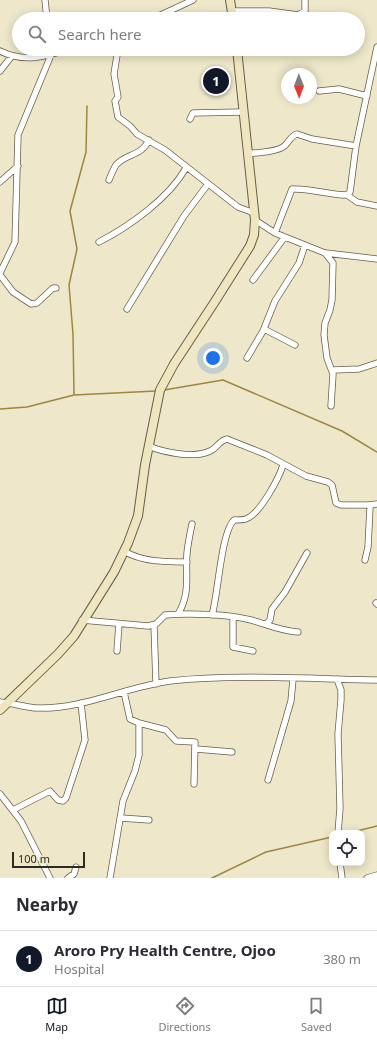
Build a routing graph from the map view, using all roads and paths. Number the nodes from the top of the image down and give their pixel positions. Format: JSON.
{"nodes":[{"id":1,"x":45,"y":0,"type":"edge"},
{"id":2,"x":193,"y":0,"type":"edge"},
{"id":3,"x":230,"y":0,"type":"edge"},
{"id":4,"x":305,"y":0,"type":"edge"},
{"id":5,"x":46,"y":12,"type":"edge"},
{"id":6,"x":167,"y":12,"type":"edge"},
{"id":7,"x":232,"y":12,"type":"edge"},
{"id":8,"x":234,"y":12,"type":"edge"},
{"id":9,"x":255,"y":12,"type":"edge"},
{"id":10,"x":303,"y":12,"type":"edge"},
{"id":11,"x":377,"y":47,"type":"edge"},
{"id":12,"x":0,"y":51,"type":"edge"},
{"id":13,"x":42,"y":56,"type":"edge"},
{"id":14,"x":51,"y":56,"type":"edge"},
{"id":15,"x":117,"y":56,"type":"edge"},
{"id":16,"x":238,"y":56,"type":"edge"},
{"id":17,"x":12,"y":57,"type":"junction"},
{"id":18,"x":0,"y":71,"type":"edge"},
{"id":19,"x":319,"y":91,"type":"dead end"},
{"id":20,"x":367,"y":96,"type":"junction"},
{"id":21,"x":242,"y":112,"type":"junction"},
{"id":22,"x":190,"y":119,"type":"dead end"},
{"id":23,"x":149,"y":140,"type":"junction"},
{"id":24,"x":356,"y":146,"type":"junction"},
{"id":25,"x":247,"y":154,"type":"junction"},
{"id":26,"x":18,"y":166,"type":"junction"},
{"id":27,"x":186,"y":168,"type":"junction"},
{"id":28,"x":109,"y":180,"type":"dead end"},
{"id":29,"x":0,"y":182,"type":"edge"},
{"id":30,"x":208,"y":184,"type":"junction"},
{"id":31,"x":347,"y":195,"type":"junction"},
{"id":32,"x":377,"y":206,"type":"edge"},
{"id":33,"x":255,"y":216,"type":"junction"},
{"id":34,"x":275,"y":233,"type":"junction"},
{"id":35,"x":284,"y":238,"type":"junction"},
{"id":36,"x":99,"y":242,"type":"dead end"},
{"id":37,"x":305,"y":245,"type":"junction"},
{"id":38,"x":325,"y":253,"type":"junction"},
{"id":39,"x":377,"y":259,"type":"edge"},
{"id":40,"x":0,"y":274,"type":"edge"},
{"id":41,"x":253,"y":280,"type":"dead end"},
{"id":42,"x":56,"y":288,"type":"dead end"},
{"id":43,"x":127,"y":309,"type":"dead end"},
{"id":44,"x":264,"y":329,"type":"junction"},
{"id":45,"x":295,"y":345,"type":"dead end"},
{"id":46,"x":247,"y":358,"type":"dead end"},
{"id":47,"x":377,"y":363,"type":"edge"},
{"id":48,"x":333,"y":370,"type":"junction"},
{"id":49,"x":331,"y":406,"type":"dead end"},
{"id":50,"x":148,"y":446,"type":"junction"},
{"id":51,"x":283,"y":464,"type":"junction"},
{"id":52,"x":377,"y":504,"type":"edge"},
{"id":53,"x":368,"y":505,"type":"junction"},
{"id":54,"x":192,"y":524,"type":"dead end"},
{"id":55,"x":124,"y":551,"type":"junction"},
{"id":56,"x":307,"y":553,"type":"dead end"},
{"id":57,"x":365,"y":560,"type":"dead end"},
{"id":58,"x":187,"y":562,"type":"junction"},
{"id":59,"x":178,"y":614,"type":"junction"},
{"id":60,"x":212,"y":615,"type":"junction"},
{"id":61,"x":233,"y":617,"type":"junction"},
{"id":62,"x":82,"y":620,"type":"junction"},
{"id":63,"x":119,"y":624,"type":"junction"},
{"id":64,"x":266,"y":624,"type":"junction"},
{"id":65,"x":154,"y":625,"type":"junction"},
{"id":66,"x":298,"y":632,"type":"dead end"},
{"id":67,"x":118,"y":651,"type":"dead end"},
{"id":68,"x":253,"y":652,"type":"dead end"},
{"id":69,"x":293,"y":679,"type":"junction"},
{"id":70,"x":337,"y":680,"type":"junction"},
{"id":71,"x":377,"y":680,"type":"edge"},
{"id":72,"x":156,"y":684,"type":"junction"},
{"id":73,"x":124,"y":692,"type":"junction"},
{"id":74,"x":3,"y":702,"type":"edge"},
{"id":75,"x":81,"y":703,"type":"junction"},
{"id":76,"x":0,"y":710,"type":"edge"},
{"id":77,"x":139,"y":723,"type":"junction"},
{"id":78,"x":196,"y":748,"type":"junction"},
{"id":79,"x":232,"y":752,"type":"dead end"},
{"id":80,"x":268,"y":780,"type":"dead end"},
{"id":81,"x":194,"y":784,"type":"dead end"},
{"id":82,"x":0,"y":794,"type":"edge"},
{"id":83,"x":13,"y":810,"type":"junction"},
{"id":84,"x":121,"y":818,"type":"junction"},
{"id":85,"x":149,"y":820,"type":"dead end"},
{"id":86,"x":338,"y":830,"type":"edge"},
{"id":87,"x":340,"y":866,"type":"edge"},
{"id":88,"x":76,"y":867,"type":"dead end"},
{"id":89,"x":377,"y":875,"type":"edge"},
{"id":90,"x":50,"y":878,"type":"edge"},
{"id":91,"x":68,"y":878,"type":"edge"},
{"id":92,"x":110,"y":878,"type":"edge"},
{"id":93,"x":342,"y":878,"type":"edge"},
{"id":94,"x":368,"y":878,"type":"edge"}],
"edges":[{"from":1,"to":5,"type":"street"},
{"from":2,"to":6,"type":"street"},
{"from":3,"to":7,"type":"main road"},
{"from":4,"to":10,"type":"street"},
{"from":8,"to":9,"type":"street"},
{"from":11,"to":20,"type":"street"},
{"from":12,"to":17,"type":"street"},
{"from":13,"to":17,"type":"street"},
{"from":14,"to":26,"type":"street"},
{"from":15,"to":23,"type":"street"},
{"from":16,"to":21,"type":"main road"},
{"from":17,"to":18,"type":"street"},
{"from":19,"to":20,"type":"street"},
{"from":20,"to":24,"type":"street"},
{"from":21,"to":22,"type":"street"},
{"from":21,"to":25,"type":"main road"},
{"from":23,"to":27,"type":"street"},
{"from":23,"to":28,"type":"street"},
{"from":24,"to":25,"type":"street"},
{"from":24,"to":31,"type":"street"},
{"from":25,"to":33,"type":"main road"},
{"from":26,"to":29,"type":"street"},
{"from":26,"to":40,"type":"street"},
{"from":27,"to":30,"type":"street"},
{"from":27,"to":36,"type":"street"},
{"from":30,"to":33,"type":"street"},
{"from":30,"to":43,"type":"street"},
{"from":31,"to":32,"type":"street"},
{"from":31,"to":34,"type":"street"},
{"from":33,"to":34,"type":"street"},
{"from":33,"to":50,"type":"main road"},
{"from":34,"to":35,"type":"street"},
{"from":35,"to":37,"type":"street"},
{"from":35,"to":41,"type":"street"},
{"from":37,"to":38,"type":"street"},
{"from":37,"to":44,"type":"street"},
{"from":38,"to":39,"type":"street"},
{"from":38,"to":48,"type":"street"},
{"from":40,"to":42,"type":"street"},
{"from":44,"to":45,"type":"street"},
{"from":44,"to":46,"type":"street"},
{"from":47,"to":48,"type":"street"},
{"from":48,"to":49,"type":"street"},
{"from":50,"to":51,"type":"street"},
{"from":50,"to":55,"type":"main road"},
{"from":51,"to":53,"type":"street"},
{"from":51,"to":60,"type":"street"},
{"from":52,"to":53,"type":"street"},
{"from":53,"to":57,"type":"street"},
{"from":54,"to":58,"type":"street"},
{"from":55,"to":58,"type":"street"},
{"from":55,"to":62,"type":"main road"},
{"from":56,"to":64,"type":"street"},
{"from":58,"to":59,"type":"street"},
{"from":59,"to":60,"type":"street"},
{"from":59,"to":65,"type":"street"},
{"from":60,"to":61,"type":"street"},
{"from":61,"to":64,"type":"street"},
{"from":61,"to":68,"type":"street"},
{"from":62,"to":63,"type":"street"},
{"from":62,"to":74,"type":"main road"},
{"from":63,"to":65,"type":"street"},
{"from":63,"to":67,"type":"street"},
{"from":64,"to":66,"type":"street"},
{"from":65,"to":72,"type":"street"},
{"from":69,"to":70,"type":"street"},
{"from":69,"to":72,"type":"street"},
{"from":69,"to":80,"type":"street"},
{"from":70,"to":71,"type":"street"},
{"from":70,"to":86,"type":"street"},
{"from":72,"to":73,"type":"street"},
{"from":73,"to":75,"type":"street"},
{"from":73,"to":77,"type":"street"},
{"from":74,"to":75,"type":"street"},
{"from":74,"to":76,"type":"main road"},
{"from":75,"to":83,"type":"street"},
{"from":77,"to":78,"type":"street"},
{"from":77,"to":84,"type":"street"},
{"from":78,"to":79,"type":"street"},
{"from":78,"to":81,"type":"street"},
{"from":82,"to":83,"type":"street"},
{"from":83,"to":90,"type":"street"},
{"from":84,"to":85,"type":"street"},
{"from":84,"to":92,"type":"street"},
{"from":87,"to":93,"type":"street"},
{"from":88,"to":91,"type":"street"},
{"from":89,"to":94,"type":"street"}]}
